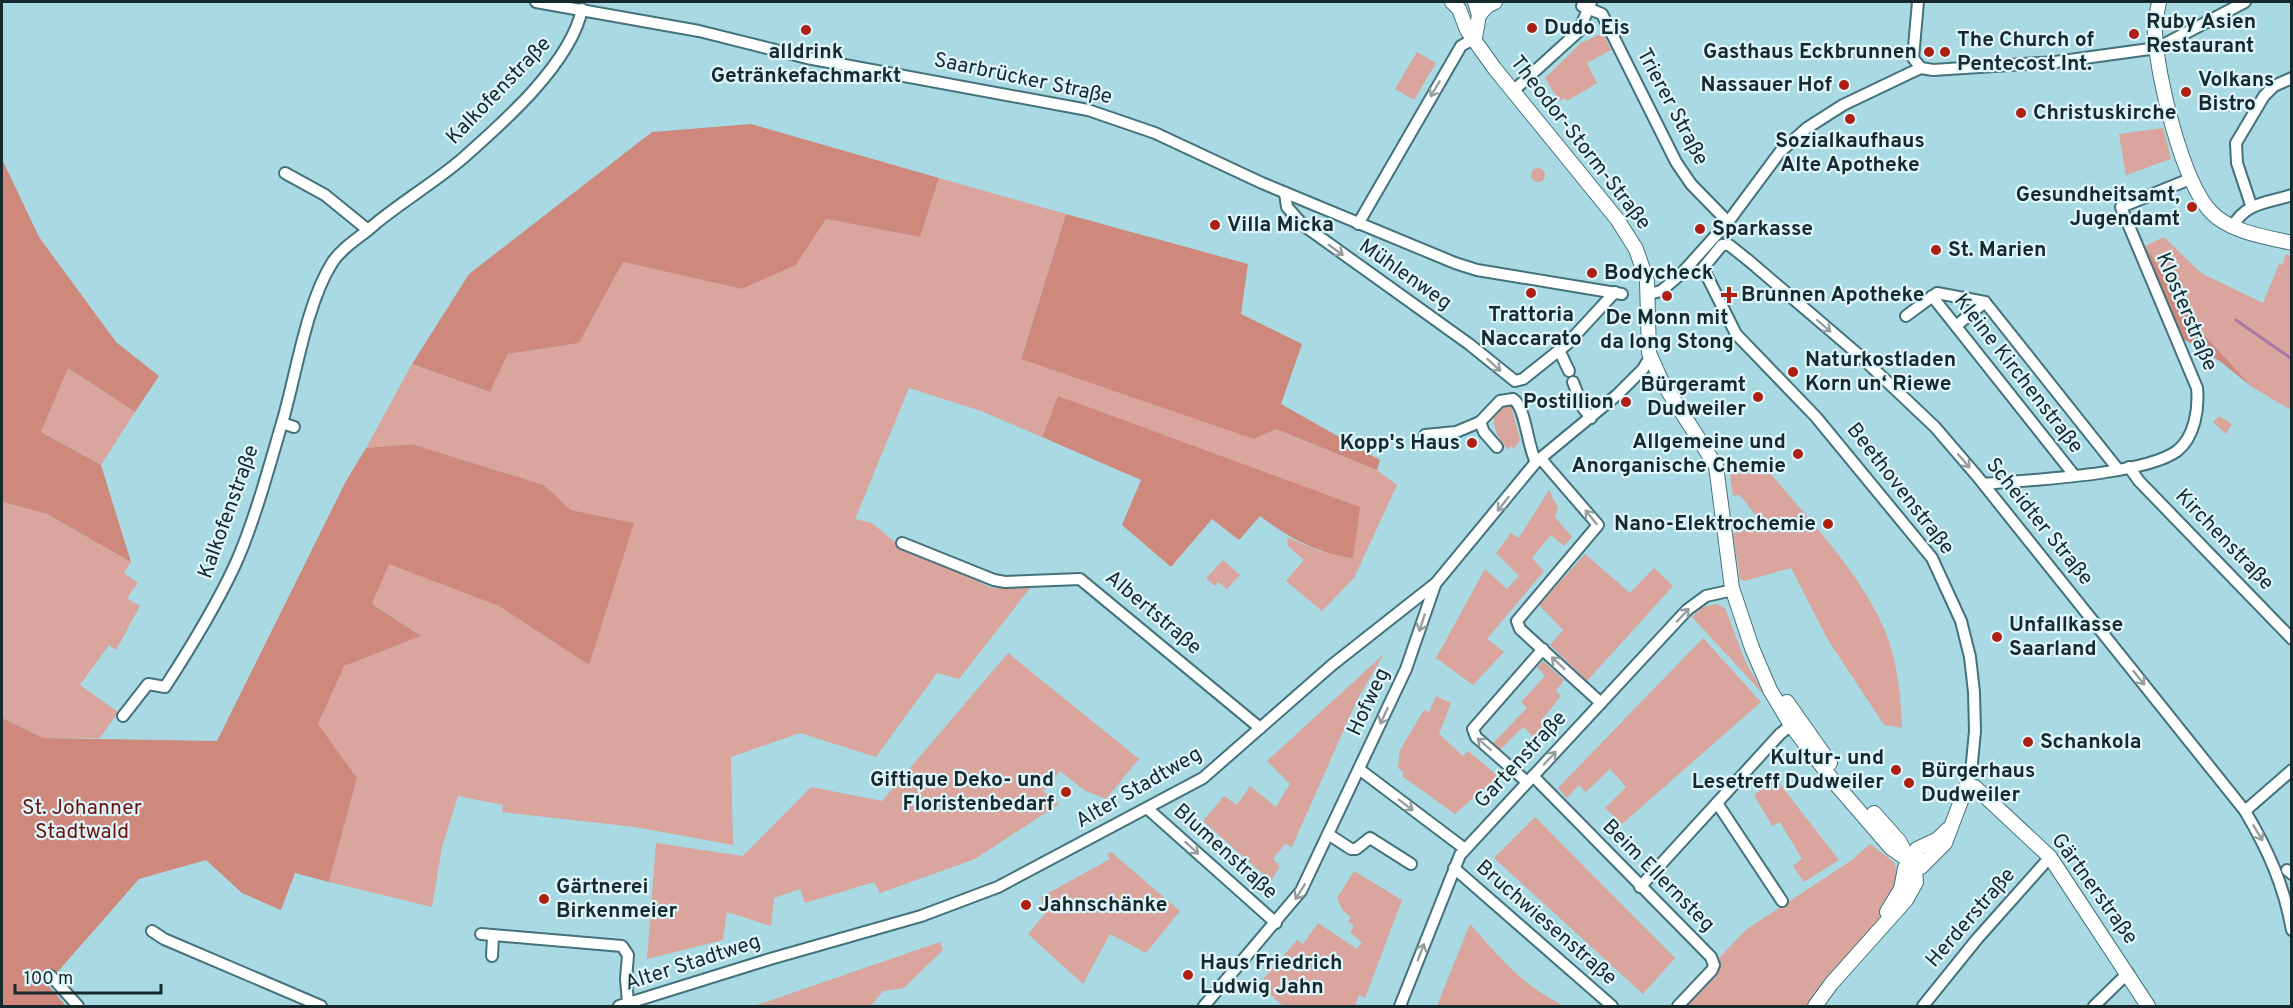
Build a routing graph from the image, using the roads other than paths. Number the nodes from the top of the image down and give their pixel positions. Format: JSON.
{"nodes":[{"id":1,"x":536,"y":2,"type":"edge"},
{"id":2,"x":1452,"y":2,"type":"edge"},
{"id":3,"x":1474,"y":2,"type":"edge"},
{"id":4,"x":1490,"y":2,"type":"edge"},
{"id":5,"x":1495,"y":2,"type":"edge"},
{"id":6,"x":1505,"y":2,"type":"edge"},
{"id":7,"x":1918,"y":2,"type":"edge"},
{"id":8,"x":2159,"y":2,"type":"edge"},
{"id":9,"x":2245,"y":2,"type":"edge"},
{"id":10,"x":1585,"y":4,"type":"edge"},
{"id":11,"x":582,"y":9,"type":"junction"},
{"id":12,"x":1479,"y":15,"type":"junction"},
{"id":13,"x":1462,"y":17,"type":"junction"},
{"id":14,"x":1475,"y":38,"type":"junction"},
{"id":15,"x":2157,"y":48,"type":"junction"},
{"id":16,"x":1921,"y":68,"type":"junction"},
{"id":17,"x":2292,"y":78,"type":"edge"},
{"id":18,"x":1513,"y":91,"type":"junction"},
{"id":19,"x":285,"y":173,"type":"dead end"},
{"id":20,"x":2190,"y":179,"type":"junction"},
{"id":21,"x":1285,"y":193,"type":"junction"},
{"id":22,"x":2292,"y":195,"type":"edge"},
{"id":23,"x":2251,"y":205,"type":"junction"},
{"id":24,"x":1728,"y":222,"type":"junction"},
{"id":25,"x":1358,"y":224,"type":"junction"},
{"id":26,"x":2233,"y":226,"type":"junction"},
{"id":27,"x":368,"y":230,"type":"junction"},
{"id":28,"x":2292,"y":243,"type":"edge"},
{"id":29,"x":1732,"y":247,"type":"joint"},
{"id":30,"x":1653,"y":293,"type":"dead end"},
{"id":31,"x":1932,"y":296,"type":"junction"},
{"id":32,"x":1985,"y":302,"type":"junction"},
{"id":33,"x":1906,"y":316,"type":"dead end"},
{"id":34,"x":1956,"y":326,"type":"junction"},
{"id":35,"x":1559,"y":350,"type":"junction"},
{"id":36,"x":1650,"y":357,"type":"junction"},
{"id":37,"x":1517,"y":381,"type":"junction"},
{"id":38,"x":1513,"y":399,"type":"junction"},
{"id":39,"x":1591,"y":418,"type":"junction"},
{"id":40,"x":282,"y":423,"type":"junction"},
{"id":41,"x":1480,"y":423,"type":"junction"},
{"id":42,"x":294,"y":427,"type":"dead end"},
{"id":43,"x":1425,"y":435,"type":"dead end"},
{"id":44,"x":1497,"y":447,"type":"dead end"},
{"id":45,"x":1538,"y":460,"type":"junction"},
{"id":46,"x":2129,"y":467,"type":"junction"},
{"id":47,"x":2117,"y":468,"type":"junction"},
{"id":48,"x":2074,"y":475,"type":"junction"},
{"id":49,"x":1984,"y":484,"type":"junction"},
{"id":50,"x":902,"y":543,"type":"dead end"},
{"id":51,"x":1436,"y":583,"type":"junction"},
{"id":52,"x":1733,"y":590,"type":"junction"},
{"id":53,"x":2292,"y":639,"type":"edge"},
{"id":54,"x":1543,"y":649,"type":"junction"},
{"id":55,"x":1600,"y":703,"type":"junction"},
{"id":56,"x":123,"y":716,"type":"dead end"},
{"id":57,"x":1795,"y":722,"type":"junction"},
{"id":58,"x":1260,"y":728,"type":"junction"},
{"id":59,"x":1359,"y":769,"type":"junction"},
{"id":60,"x":2289,"y":777,"type":"edge"},
{"id":61,"x":1530,"y":779,"type":"junction"},
{"id":62,"x":1967,"y":785,"type":"junction"},
{"id":63,"x":1717,"y":803,"type":"junction"},
{"id":64,"x":1148,"y":809,"type":"junction"},
{"id":65,"x":2245,"y":811,"type":"junction"},
{"id":66,"x":1957,"y":812,"type":"junction"},
{"id":67,"x":1328,"y":834,"type":"junction"},
{"id":68,"x":1895,"y":844,"type":"junction"},
{"id":69,"x":1465,"y":849,"type":"junction"},
{"id":70,"x":1914,"y":855,"type":"junction"},
{"id":71,"x":2050,"y":857,"type":"junction"},
{"id":72,"x":1926,"y":861,"type":"junction"},
{"id":73,"x":1412,"y":864,"type":"dead end"},
{"id":74,"x":1454,"y":868,"type":"junction"},
{"id":75,"x":1910,"y":874,"type":"junction"},
{"id":76,"x":1640,"y":887,"type":"junction"},
{"id":77,"x":1782,"y":901,"type":"dead end"},
{"id":78,"x":2291,"y":922,"type":"edge"},
{"id":79,"x":1276,"y":923,"type":"junction"},
{"id":80,"x":152,"y":931,"type":"dead end"},
{"id":81,"x":481,"y":934,"type":"dead end"},
{"id":82,"x":493,"y":936,"type":"junction"},
{"id":83,"x":492,"y":956,"type":"dead end"},
{"id":84,"x":2128,"y":973,"type":"junction"},
{"id":85,"x":51,"y":976,"type":"dead end"},
{"id":86,"x":624,"y":1005,"type":"edge"},
{"id":87,"x":78,"y":1006,"type":"edge"},
{"id":88,"x":321,"y":1006,"type":"edge"},
{"id":89,"x":1204,"y":1006,"type":"edge"},
{"id":90,"x":1400,"y":1006,"type":"edge"},
{"id":91,"x":1612,"y":1006,"type":"edge"},
{"id":92,"x":1678,"y":1006,"type":"edge"},
{"id":93,"x":1815,"y":1006,"type":"edge"},
{"id":94,"x":1923,"y":1006,"type":"edge"},
{"id":95,"x":2094,"y":1006,"type":"edge"},
{"id":96,"x":2148,"y":1006,"type":"edge"}],
"edges":[{"from":1,"to":11,"type":"street","name":"Saarbrücker Straße"},
{"from":2,"to":13,"type":"street","name":"Theodor-Storm-Straße"},
{"from":3,"to":12,"type":"street"},
{"from":3,"to":13,"type":"street"},
{"from":4,"to":5,"type":"street"},
{"from":5,"to":6,"type":"street"},
{"from":5,"to":12,"type":"street"},
{"from":7,"to":16,"type":"street"},
{"from":8,"to":15,"type":"street"},
{"from":9,"to":15,"type":"street"},
{"from":10,"to":18,"type":"street","name":"Trierer Straße"},
{"from":10,"to":24,"type":"street","name":"Trierer Straße"},
{"from":11,"to":21,"type":"street","name":"Saarbrücker Straße"},
{"from":11,"to":27,"type":"street","name":"Kalkofenstraße"},
{"from":12,"to":14,"type":"street"},
{"from":13,"to":14,"type":"street","name":"Theodor-Storm-Straße"},
{"from":14,"to":18,"type":"street","name":"Theodor-Storm-Straße"},
{"from":14,"to":25,"type":"street","one_way":true},
{"from":15,"to":16,"type":"street"},
{"from":15,"to":20,"type":"street"},
{"from":16,"to":24,"type":"street"},
{"from":17,"to":23,"type":"street"},
{"from":18,"to":36,"type":"street","name":"Theodor-Storm-Straße"},
{"from":19,"to":27,"type":"street"},
{"from":20,"to":26,"type":"street"},
{"from":20,"to":46,"type":"street","name":"Klosterstraße"},
{"from":21,"to":25,"type":"street","name":"Saarbrücker Straße"},
{"from":21,"to":37,"type":"street","name":"Mühlenweg","one_way":true},
{"from":22,"to":23,"type":"street"},
{"from":23,"to":26,"type":"street"},
{"from":24,"to":30,"type":"street"},
{"from":25,"to":35,"type":"street","name":"Saarbrücker Straße"},
{"from":26,"to":28,"type":"street"},
{"from":27,"to":40,"type":"street","name":"Kalkofenstraße"},
{"from":29,"to":49,"type":"street","name":"Scheidter Straße","one_way":true},
{"from":29,"to":62,"type":"street","name":"Beethovenstraße"},
{"from":31,"to":32,"type":"street"},
{"from":31,"to":33,"type":"street"},
{"from":31,"to":34,"type":"street","name":"Kleine Kirchenstraße"},
{"from":32,"to":34,"type":"street"},
{"from":32,"to":47,"type":"street"},
{"from":34,"to":48,"type":"street","name":"Kleine Kirchenstraße"},
{"from":35,"to":37,"type":"street"},
{"from":35,"to":39,"type":"street"},
{"from":36,"to":39,"type":"street","name":"Alter Stadtweg"},
{"from":36,"to":52,"type":"street","name":"Theodor-Storm-Straße"},
{"from":37,"to":38,"type":"street"},
{"from":38,"to":41,"type":"street"},
{"from":38,"to":45,"type":"street"},
{"from":39,"to":45,"type":"street","name":"Alter Stadtweg"},
{"from":40,"to":42,"type":"street"},
{"from":40,"to":56,"type":"street","name":"Kalkofenstraße"},
{"from":41,"to":43,"type":"street"},
{"from":41,"to":44,"type":"street"},
{"from":45,"to":51,"type":"street","name":"Alter Stadtweg","one_way":true},
{"from":54,"to":45,"type":"street","one_way":true},
{"from":46,"to":47,"type":"street","name":"Klosterstraße"},
{"from":46,"to":53,"type":"street","name":"Kirchenstraße"},
{"from":47,"to":48,"type":"street","name":"Klosterstraße"},
{"from":48,"to":49,"type":"street","name":"Klosterstraße"},
{"from":49,"to":65,"type":"street","name":"Scheidter Straße","one_way":true},
{"from":50,"to":58,"type":"street","name":"Albertstraße"},
{"from":51,"to":58,"type":"street","name":"Alter Stadtweg"},
{"from":51,"to":59,"type":"street","name":"Hofweg","one_way":true},
{"from":55,"to":52,"type":"street","name":"Gartenstraße","one_way":true},
{"from":52,"to":57,"type":"street","name":"Theodor-Storm-Straße"},
{"from":55,"to":54,"type":"street","one_way":true},
{"from":61,"to":54,"type":"street","name":"Beim Ellernsteg","one_way":true},
{"from":61,"to":55,"type":"street","name":"Gartenstraße","one_way":true},
{"from":57,"to":63,"type":"street"},
{"from":57,"to":68,"type":"street","name":"Theodor-Storm-Straße"},
{"from":58,"to":64,"type":"street","name":"Alter Stadtweg"},
{"from":59,"to":67,"type":"street","name":"Hofweg"},
{"from":59,"to":69,"type":"street","name":"Bruchwiesenstraße","one_way":true},
{"from":60,"to":65,"type":"street"},
{"from":61,"to":69,"type":"street","name":"Gartenstraße"},
{"from":61,"to":76,"type":"street","name":"Beim Ellernsteg"},
{"from":62,"to":66,"type":"street","name":"Beethovenstraße"},
{"from":62,"to":71,"type":"street","name":"Gärtnerstraße"},
{"from":63,"to":76,"type":"street"},
{"from":63,"to":77,"type":"street"},
{"from":64,"to":79,"type":"street","name":"Blumenstraße","one_way":true},
{"from":64,"to":86,"type":"street","name":"Alter Stadtweg"},
{"from":65,"to":78,"type":"street","name":"Scheidter Straße","one_way":true},
{"from":66,"to":70,"type":"street","name":"Beethovenstraße"},
{"from":66,"to":72,"type":"street","name":"Beethovenstraße"},
{"from":67,"to":73,"type":"street"},
{"from":67,"to":79,"type":"street","name":"Hofweg","one_way":true},
{"from":68,"to":70,"type":"street","name":"Theodor-Storm-Straße"},
{"from":68,"to":75,"type":"street"},
{"from":69,"to":74,"type":"street","name":"Gartenstraße"},
{"from":70,"to":72,"type":"street"},
{"from":70,"to":75,"type":"street"},
{"from":71,"to":84,"type":"street","name":"Gärtnerstraße"},
{"from":71,"to":94,"type":"street","name":"Herderstraße"},
{"from":72,"to":75,"type":"street","name":"Beethovenstraße"},
{"from":90,"to":74,"type":"street","name":"Gartenstraße","one_way":true},
{"from":74,"to":91,"type":"street","name":"Bruchwiesenstraße"},
{"from":75,"to":93,"type":"street","name":"Beethovenstraße"},
{"from":76,"to":92,"type":"street","name":"Beim Ellernsteg"},
{"from":79,"to":89,"type":"street","name":"Hofweg"},
{"from":80,"to":88,"type":"street"},
{"from":81,"to":82,"type":"street"},
{"from":82,"to":83,"type":"street"},
{"from":82,"to":86,"type":"street"},
{"from":84,"to":95,"type":"street"},
{"from":84,"to":96,"type":"street","name":"Gärtnerstraße"},
{"from":85,"to":87,"type":"street"}]}
